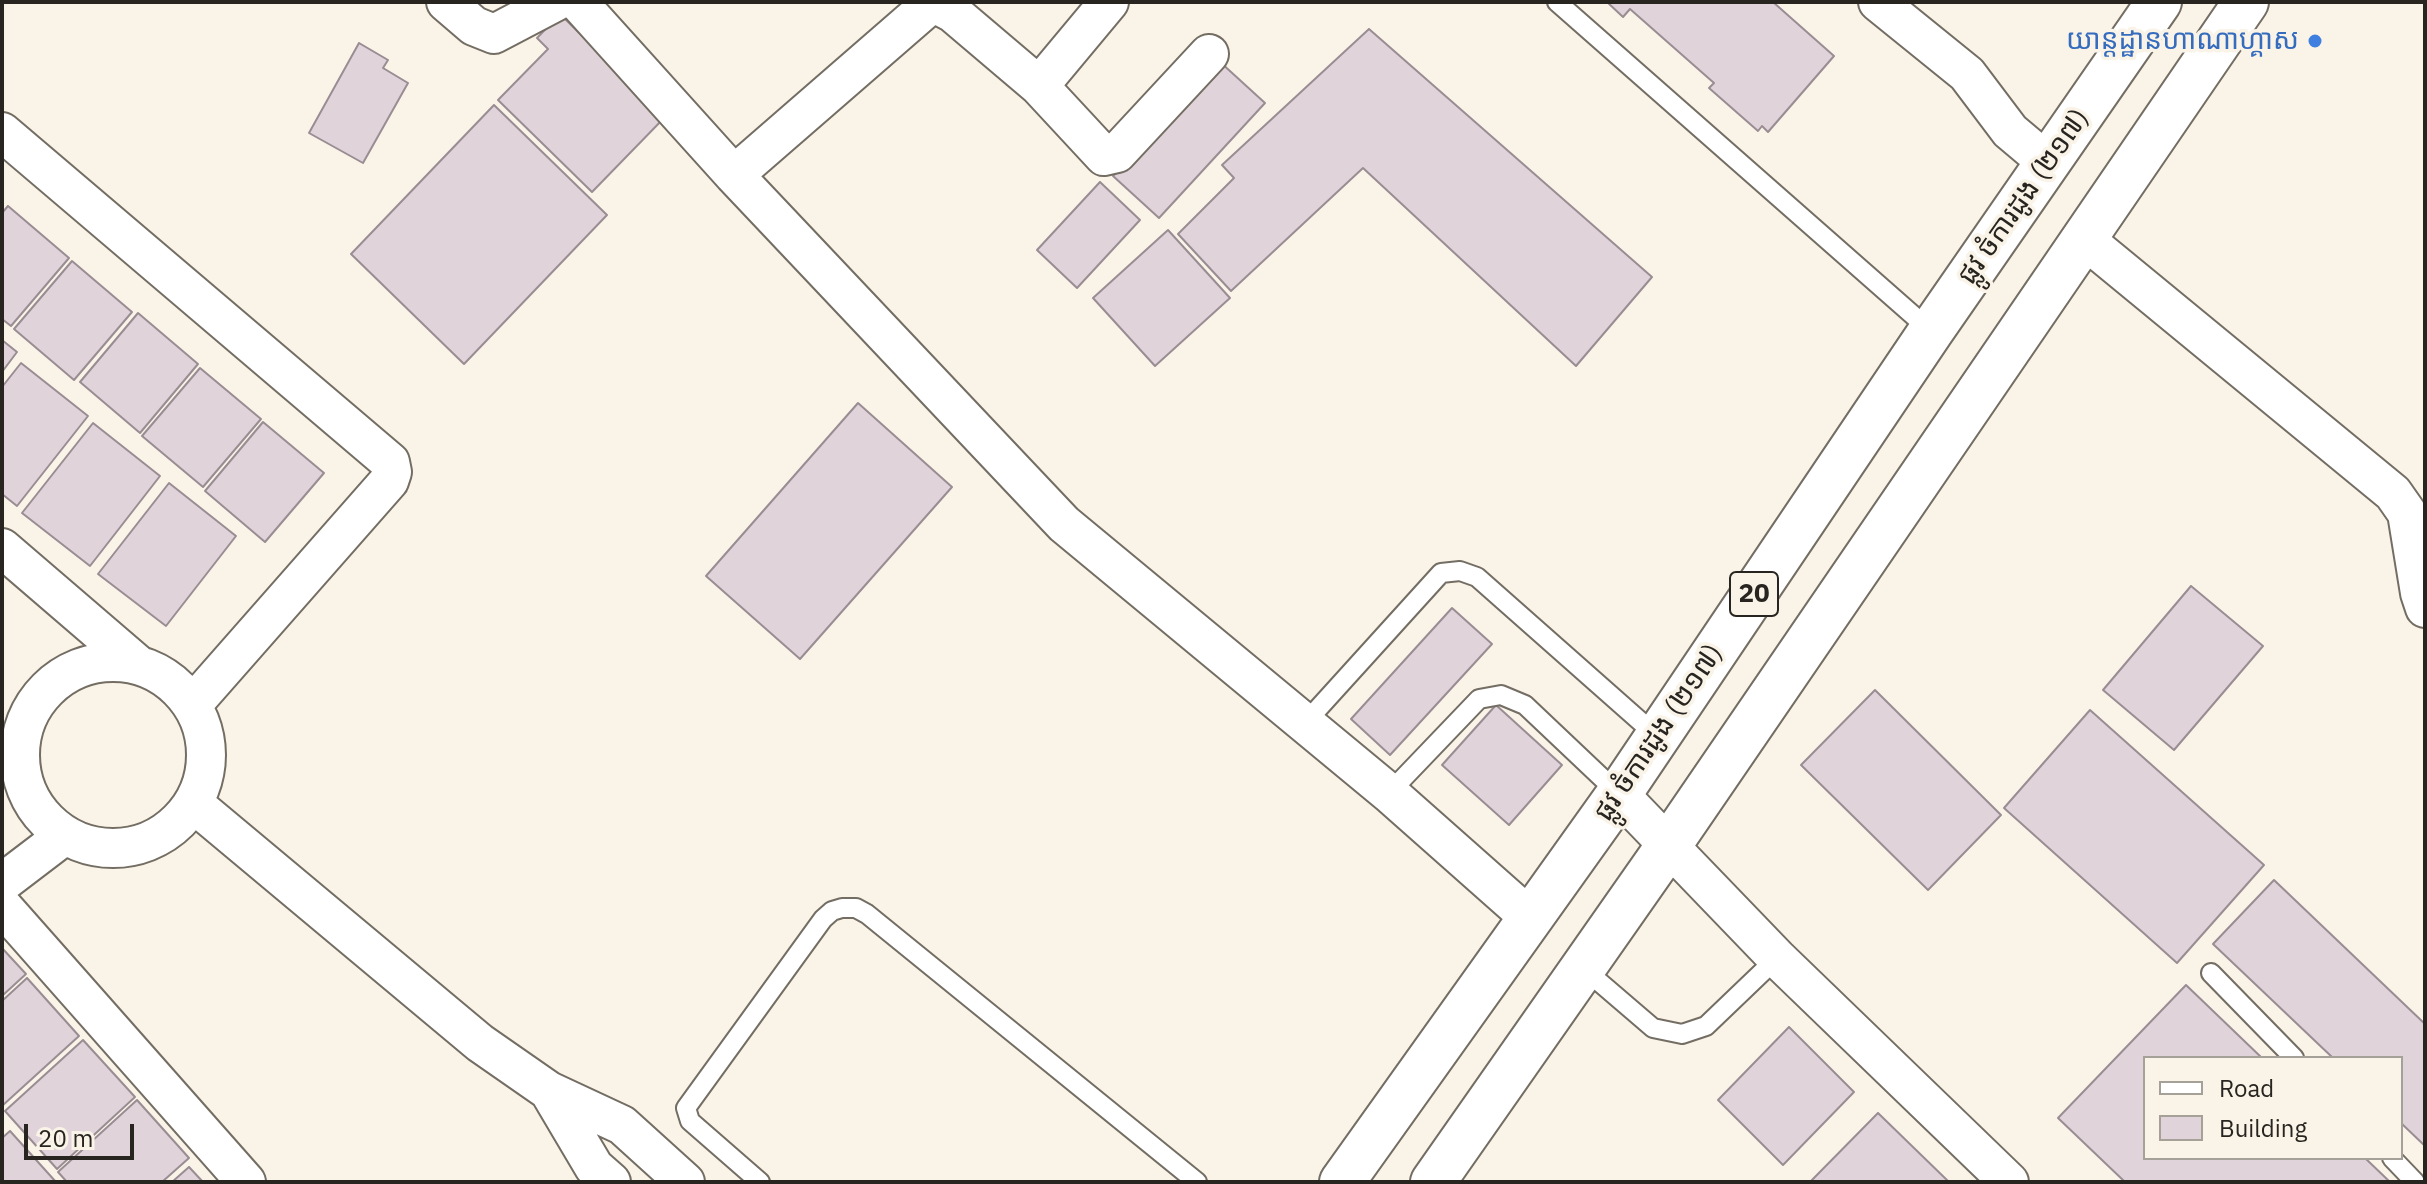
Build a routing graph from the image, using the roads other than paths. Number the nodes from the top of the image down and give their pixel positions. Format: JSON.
{"nodes":[{"id":1,"x":446,"y":2,"type":"edge"},
{"id":2,"x":555,"y":2,"type":"edge"},
{"id":3,"x":578,"y":2,"type":"edge"},
{"id":4,"x":932,"y":2,"type":"edge"},
{"id":5,"x":1109,"y":2,"type":"edge"},
{"id":6,"x":1557,"y":2,"type":"edge"},
{"id":7,"x":1878,"y":2,"type":"edge"},
{"id":8,"x":2159,"y":2,"type":"edge"},
{"id":9,"x":2246,"y":2,"type":"edge"},
{"id":10,"x":1209,"y":54,"type":"dead end"},
{"id":11,"x":1039,"y":86,"type":"junction"},
{"id":12,"x":2,"y":132,"type":"edge"},
{"id":13,"x":2048,"y":163,"type":"junction"},
{"id":14,"x":734,"y":175,"type":"junction"},
{"id":15,"x":2083,"y":238,"type":"junction"},
{"id":16,"x":1931,"y":331,"type":"junction"},
{"id":17,"x":2,"y":548,"type":"edge"},
{"id":18,"x":2425,"y":608,"type":"edge"},
{"id":19,"x":137,"y":664,"type":"junction"},
{"id":20,"x":192,"y":705,"type":"junction"},
{"id":21,"x":1305,"y":723,"type":"junction"},
{"id":22,"x":1658,"y":737,"type":"junction"},
{"id":23,"x":11,"y":777,"type":"edge"},
{"id":24,"x":1389,"y":793,"type":"junction"},
{"id":25,"x":1619,"y":794,"type":"junction"},
{"id":26,"x":194,"y":804,"type":"junction"},
{"id":27,"x":65,"y":835,"type":"junction"},
{"id":28,"x":1669,"y":845,"type":"junction"},
{"id":29,"x":2,"y":883,"type":"edge"},
{"id":30,"x":2,"y":906,"type":"edge"},
{"id":31,"x":1529,"y":917,"type":"junction"},
{"id":32,"x":1777,"y":958,"type":"junction"},
{"id":33,"x":1583,"y":968,"type":"junction"},
{"id":34,"x":2211,"y":973,"type":"dead end"},
{"id":35,"x":2292,"y":1056,"type":"edge"},
{"id":36,"x":549,"y":1091,"type":"junction"},
{"id":37,"x":2394,"y":1160,"type":"edge"},
{"id":38,"x":246,"y":1182,"type":"edge"},
{"id":39,"x":611,"y":1182,"type":"edge"},
{"id":40,"x":685,"y":1182,"type":"edge"},
{"id":41,"x":760,"y":1182,"type":"edge"},
{"id":42,"x":1197,"y":1182,"type":"edge"},
{"id":43,"x":1342,"y":1182,"type":"edge"},
{"id":44,"x":1433,"y":1182,"type":"edge"},
{"id":45,"x":2009,"y":1182,"type":"edge"},
{"id":46,"x":2415,"y":1182,"type":"edge"}],
"edges":[{"from":1,"to":2,"type":"street"},
{"from":3,"to":14,"type":"street"},
{"from":4,"to":11,"type":"street"},
{"from":4,"to":14,"type":"street"},
{"from":5,"to":11,"type":"street"},
{"from":6,"to":16,"type":"lane"},
{"from":7,"to":13,"type":"street"},
{"from":8,"to":13,"type":"main road","name":"ផ្លូវ ចំការដូង (២១៧)","number":"20"},
{"from":9,"to":15,"type":"main road","number":"20"},
{"from":10,"to":11,"type":"street"},
{"from":12,"to":20,"type":"street"},
{"from":13,"to":16,"type":"main road","name":"ផ្លូវ ចំការដូង (២១៧)","number":"20"},
{"from":14,"to":21,"type":"street"},
{"from":15,"to":18,"type":"street"},
{"from":15,"to":28,"type":"main road","number":"20"},
{"from":16,"to":22,"type":"main road","name":"ផ្លូវ ចំការដូង (២១៧)","number":"20"},
{"from":17,"to":19,"type":"street"},
{"from":19,"to":20,"type":"street"},
{"from":19,"to":23,"type":"street"},
{"from":20,"to":26,"type":"street"},
{"from":21,"to":22,"type":"lane"},
{"from":21,"to":24,"type":"street"},
{"from":22,"to":25,"type":"main road","name":"ផ្លូវ ចំការដូង (២១៧)","number":"20"},
{"from":23,"to":27,"type":"street"},
{"from":24,"to":25,"type":"lane"},
{"from":24,"to":31,"type":"street"},
{"from":25,"to":28,"type":"street"},
{"from":25,"to":31,"type":"main road","name":"ផ្លូវ ចំការដូង (២១៧)","number":"20"},
{"from":26,"to":27,"type":"street"},
{"from":26,"to":36,"type":"street"},
{"from":27,"to":29,"type":"street"},
{"from":28,"to":32,"type":"street"},
{"from":28,"to":33,"type":"main road","number":"20"},
{"from":30,"to":38,"type":"street"},
{"from":31,"to":43,"type":"main road","name":"ផ្លូវ ចំការដូង (២១៧)","number":"20"},
{"from":32,"to":33,"type":"lane"},
{"from":32,"to":45,"type":"street"},
{"from":33,"to":44,"type":"main road","number":"20"},
{"from":34,"to":35,"type":"lane"},
{"from":36,"to":39,"type":"street"},
{"from":36,"to":40,"type":"street"},
{"from":37,"to":46,"type":"lane"},
{"from":41,"to":42,"type":"lane"}]}
